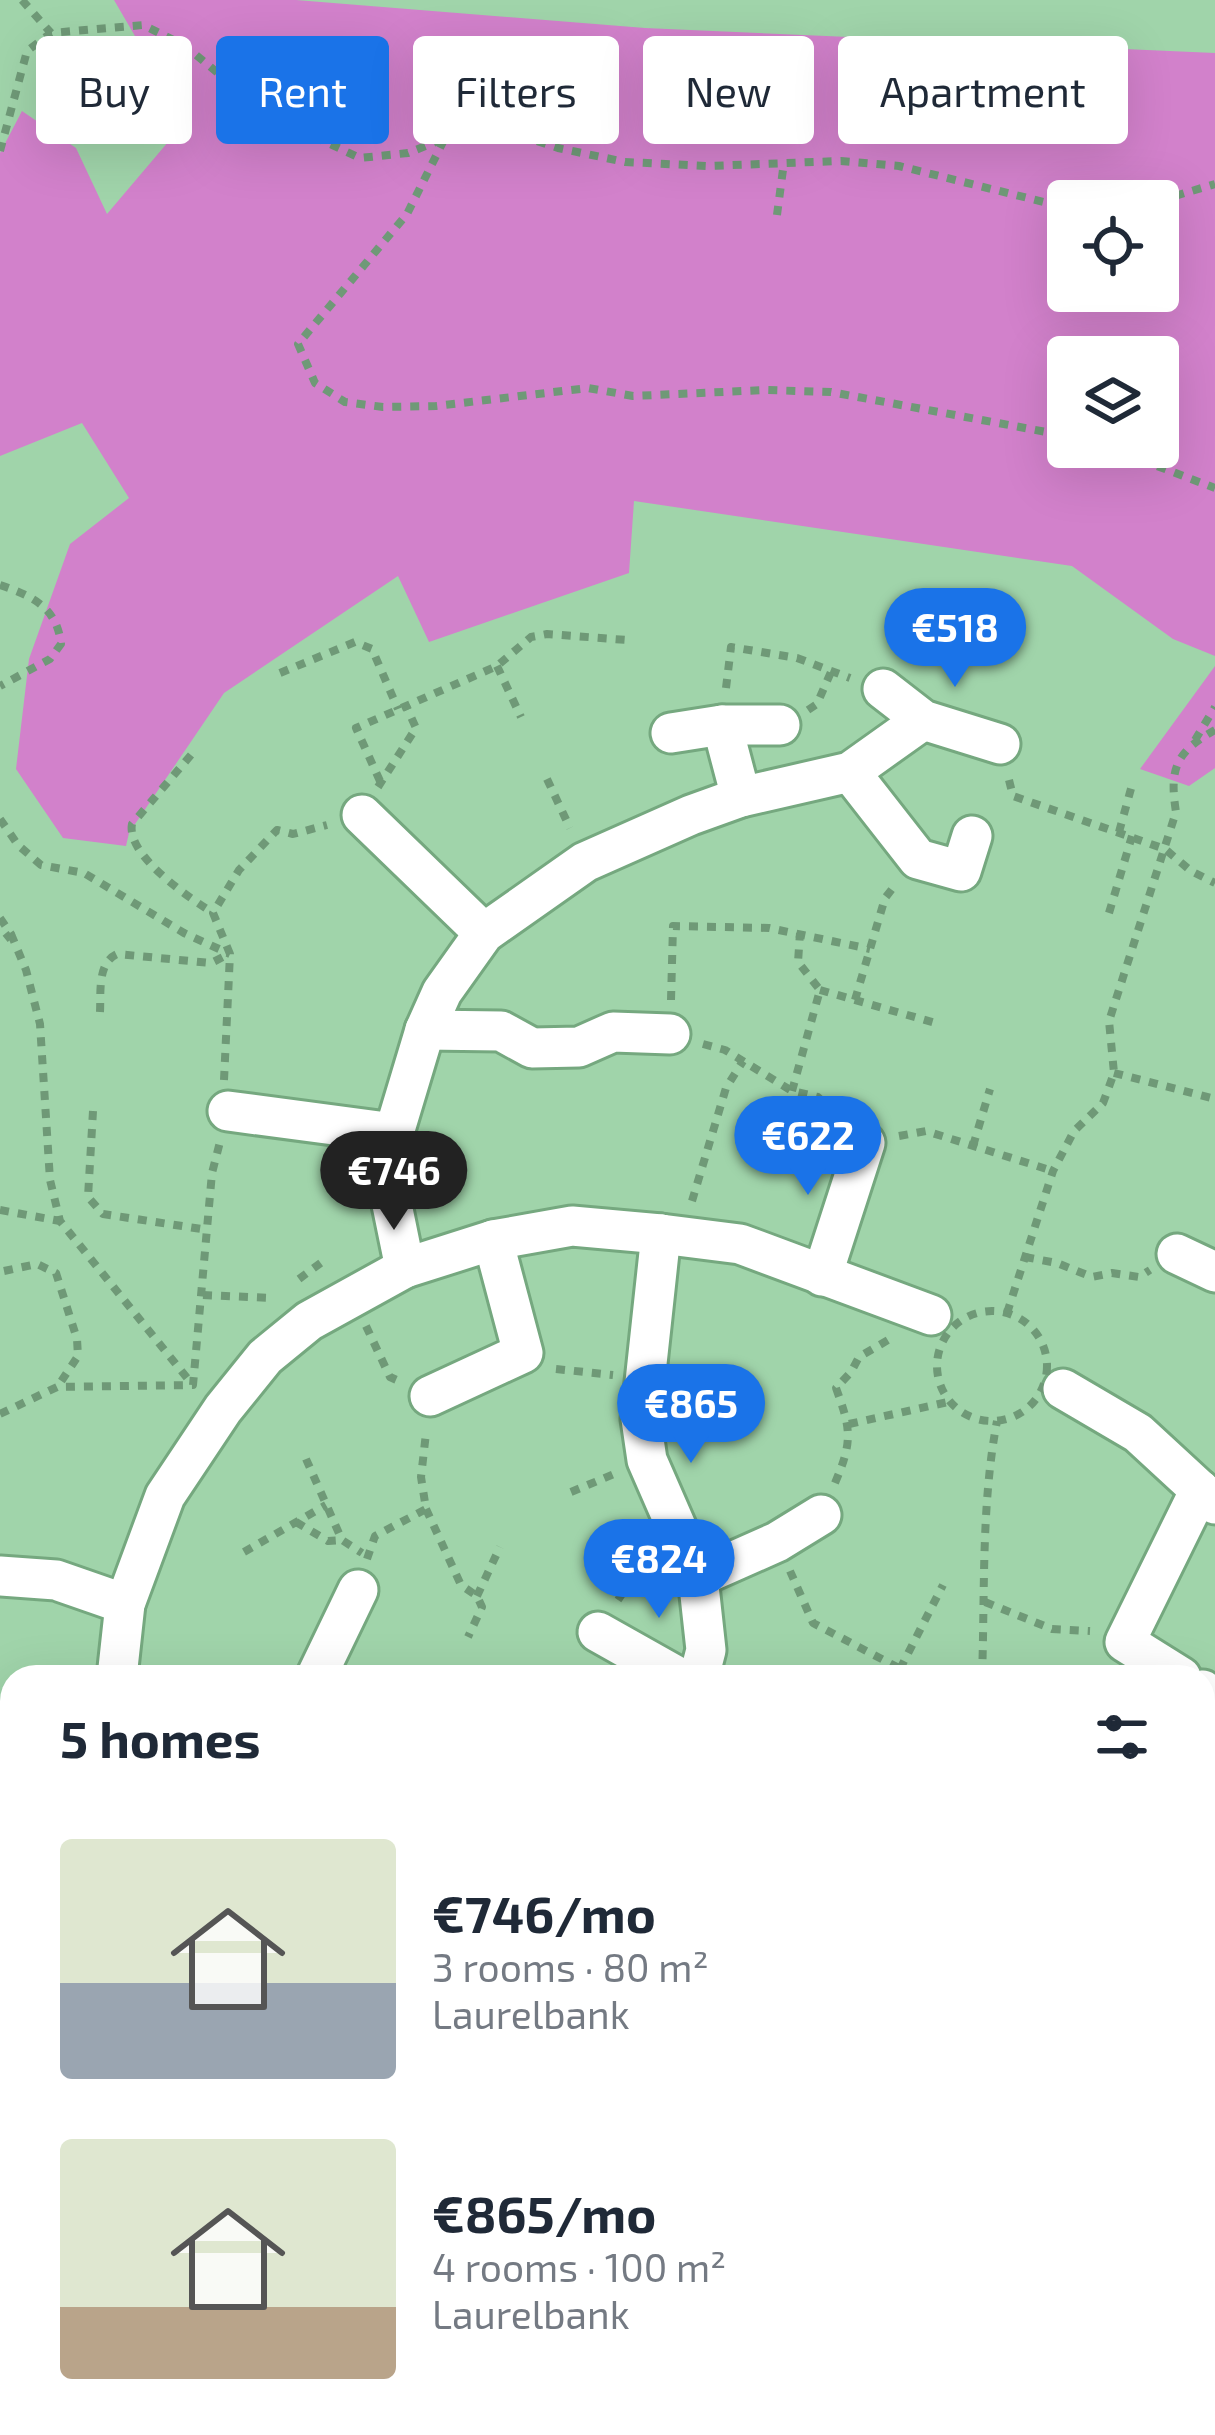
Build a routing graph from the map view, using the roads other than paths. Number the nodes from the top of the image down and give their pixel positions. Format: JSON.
{"nodes":[{"id":1,"x":883,"y":689,"type":"road end"},
{"id":2,"x":923,"y":720,"type":"junction"},
{"id":3,"x":722,"y":725,"type":"junction"},
{"id":4,"x":780,"y":725,"type":"dead end"},
{"id":5,"x":671,"y":733,"type":"dead end"},
{"id":6,"x":1000,"y":743,"type":"road end"},
{"id":7,"x":850,"y":772,"type":"junction"},
{"id":8,"x":741,"y":797,"type":"junction"},
{"id":9,"x":372,"y":799,"type":"road end"},
{"id":10,"x":973,"y":836,"type":"dead end"},
{"id":11,"x":484,"y":933,"type":"junction"},
{"id":12,"x":425,"y":1030,"type":"junction"},
{"id":13,"x":670,"y":1034,"type":"road end"},
{"id":14,"x":228,"y":1111,"type":"road end"},
{"id":15,"x":394,"y":1133,"type":"junction"},
{"id":16,"x":865,"y":1143,"type":"road end"},
{"id":17,"x":671,"y":1235,"type":"junction"},
{"id":18,"x":493,"y":1240,"type":"junction"},
{"id":19,"x":1177,"y":1254,"type":"road end"},
{"id":20,"x":405,"y":1268,"type":"junction"},
{"id":21,"x":1215,"y":1272,"type":"edge"},
{"id":22,"x":822,"y":1276,"type":"junction"},
{"id":23,"x":907,"y":1320,"type":"road end"},
{"id":24,"x":430,"y":1396,"type":"road end"},
{"id":25,"x":1072,"y":1409,"type":"dead end"},
{"id":26,"x":1208,"y":1497,"type":"edge"},
{"id":27,"x":821,"y":1515,"type":"road end"},
{"id":28,"x":693,"y":1566,"type":"junction"},
{"id":29,"x":363,"y":1573,"type":"road end"},
{"id":30,"x":0,"y":1576,"type":"edge"},
{"id":31,"x":125,"y":1604,"type":"junction"},
{"id":32,"x":598,"y":1632,"type":"road end"},
{"id":33,"x":118,"y":1665,"type":"edge"},
{"id":34,"x":321,"y":1665,"type":"edge"},
{"id":35,"x":657,"y":1665,"type":"edge"},
{"id":36,"x":702,"y":1665,"type":"edge"},
{"id":37,"x":1162,"y":1665,"type":"edge"}],
"edges":[{"from":1,"to":2,"type":"street"},
{"from":2,"to":6,"type":"street"},
{"from":2,"to":7,"type":"street"},
{"from":3,"to":4,"type":"street"},
{"from":3,"to":5,"type":"street"},
{"from":3,"to":8,"type":"street"},
{"from":7,"to":8,"type":"street"},
{"from":7,"to":10,"type":"street"},
{"from":8,"to":11,"type":"street"},
{"from":9,"to":11,"type":"street"},
{"from":11,"to":12,"type":"street"},
{"from":12,"to":13,"type":"street"},
{"from":12,"to":15,"type":"street"},
{"from":14,"to":15,"type":"street"},
{"from":15,"to":20,"type":"street"},
{"from":16,"to":22,"type":"street"},
{"from":17,"to":18,"type":"street"},
{"from":17,"to":22,"type":"street"},
{"from":17,"to":28,"type":"street"},
{"from":18,"to":20,"type":"street"},
{"from":18,"to":24,"type":"street"},
{"from":19,"to":21,"type":"street"},
{"from":20,"to":31,"type":"street"},
{"from":22,"to":23,"type":"street"},
{"from":25,"to":26,"type":"street"},
{"from":26,"to":37,"type":"street"},
{"from":27,"to":28,"type":"street"},
{"from":28,"to":36,"type":"street"},
{"from":29,"to":34,"type":"street"},
{"from":30,"to":31,"type":"street"},
{"from":31,"to":33,"type":"street"},
{"from":32,"to":35,"type":"street"}]}
